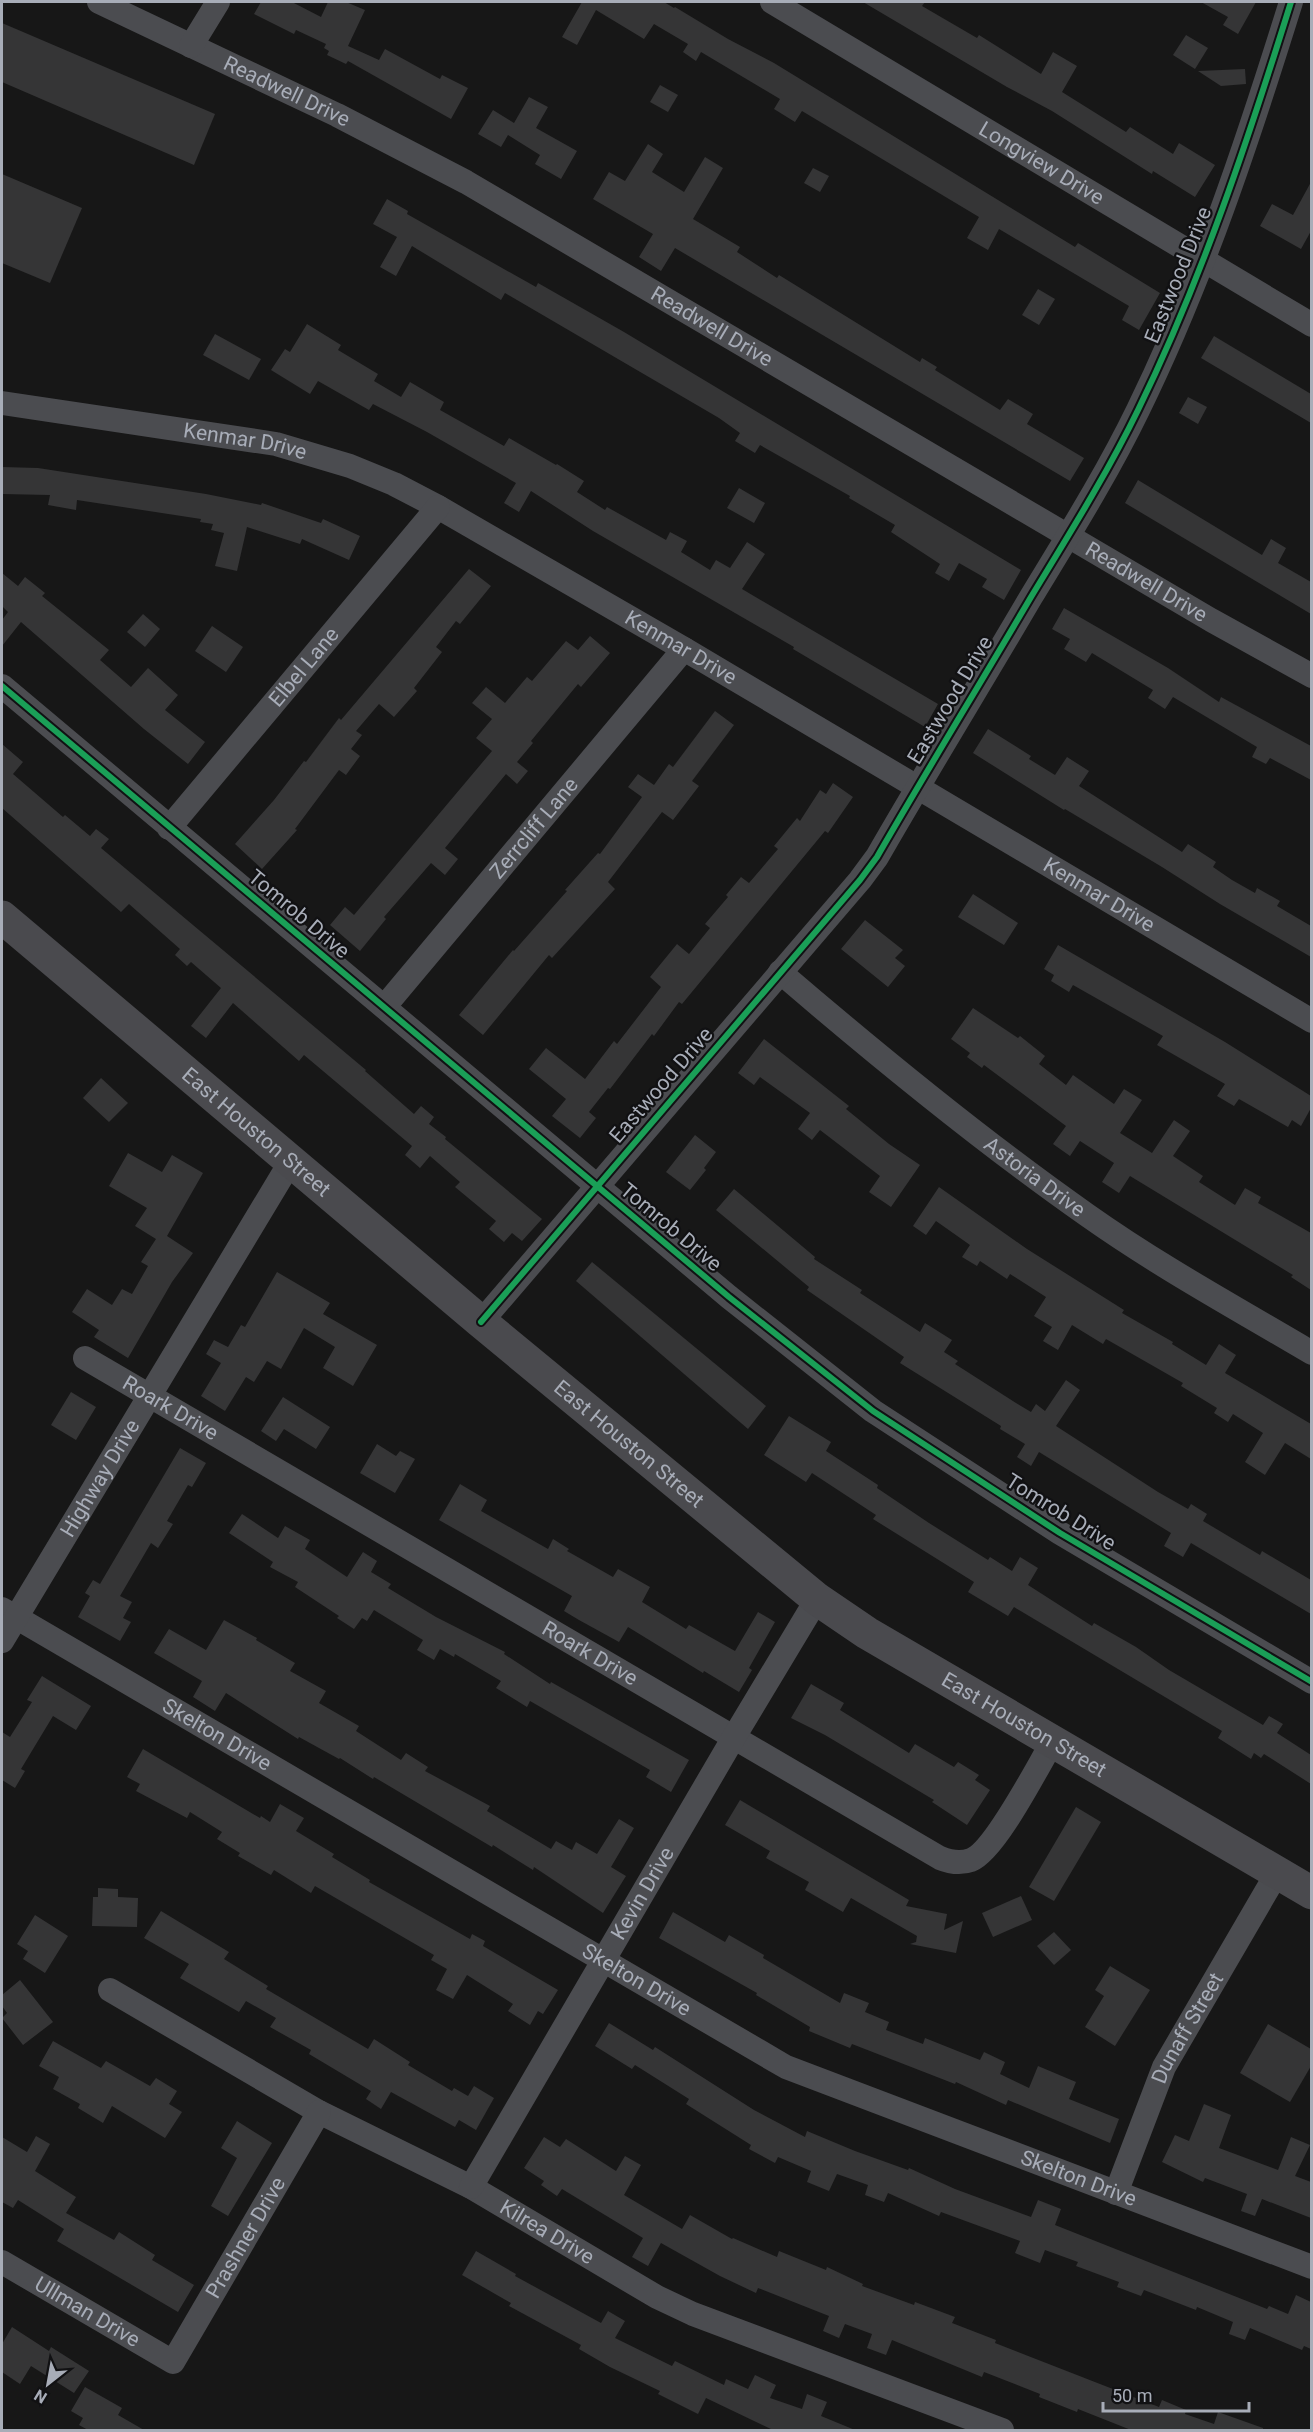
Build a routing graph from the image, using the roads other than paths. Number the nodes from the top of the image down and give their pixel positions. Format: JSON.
{"nodes":[{"id":1,"x":99,"y":2,"type":"edge"},
{"id":2,"x":218,"y":2,"type":"edge"},
{"id":3,"x":772,"y":2,"type":"edge"},
{"id":4,"x":1291,"y":2,"type":"edge"},
{"id":5,"x":191,"y":46,"type":"junction"},
{"id":6,"x":1203,"y":261,"type":"junction"},
{"id":7,"x":1311,"y":325,"type":"edge"},
{"id":8,"x":2,"y":403,"type":"edge"},
{"id":9,"x":438,"y":507,"type":"junction"},
{"id":10,"x":1068,"y":537,"type":"junction"},
{"id":11,"x":684,"y":649,"type":"junction"},
{"id":12,"x":1311,"y":676,"type":"edge"},
{"id":13,"x":2,"y":686,"type":"edge"},
{"id":14,"x":917,"y":788,"type":"junction"},
{"id":15,"x":169,"y":828,"type":"junction"},
{"id":16,"x":2,"y":917,"type":"edge"},
{"id":17,"x":780,"y":972,"type":"junction"},
{"id":18,"x":384,"y":1006,"type":"junction"},
{"id":19,"x":1311,"y":1021,"type":"edge"},
{"id":20,"x":291,"y":1161,"type":"junction"},
{"id":21,"x":597,"y":1185,"type":"junction"},
{"id":22,"x":481,"y":1322,"type":"junction"},
{"id":23,"x":1311,"y":1353,"type":"edge"},
{"id":24,"x":85,"y":1358,"type":"dead end"},
{"id":25,"x":148,"y":1396,"type":"junction"},
{"id":26,"x":817,"y":1599,"type":"junction"},
{"id":27,"x":9,"y":1613,"type":"edge"},
{"id":28,"x":2,"y":1641,"type":"edge"},
{"id":29,"x":1311,"y":1682,"type":"edge"},
{"id":30,"x":734,"y":1737,"type":"junction"},
{"id":31,"x":1053,"y":1741,"type":"junction"},
{"id":32,"x":1276,"y":1873,"type":"junction"},
{"id":33,"x":1311,"y":1893,"type":"edge"},
{"id":34,"x":604,"y":1960,"type":"junction"},
{"id":35,"x":110,"y":1990,"type":"dead end"},
{"id":36,"x":319,"y":2112,"type":"junction"},
{"id":37,"x":471,"y":2187,"type":"junction"},
{"id":38,"x":1116,"y":2193,"type":"junction"},
{"id":39,"x":2,"y":2262,"type":"edge"},
{"id":40,"x":1311,"y":2267,"type":"edge"},
{"id":41,"x":172,"y":2362,"type":"joint"},
{"id":42,"x":1002,"y":2430,"type":"edge"}],
"edges":[{"from":1,"to":5,"type":"street","name":"Readwell Drive"},
{"from":2,"to":5,"type":"street"},
{"from":3,"to":6,"type":"street","name":"Longview Drive"},
{"from":4,"to":6,"type":"street","name":"Eastwood Drive"},
{"from":5,"to":10,"type":"street","name":"Readwell Drive"},
{"from":6,"to":7,"type":"street","name":"Longview Drive"},
{"from":6,"to":10,"type":"street","name":"Eastwood Drive"},
{"from":8,"to":9,"type":"street","name":"Kenmar Drive"},
{"from":9,"to":11,"type":"street","name":"Kenmar Drive"},
{"from":9,"to":15,"type":"street","name":"Elbel Lane"},
{"from":10,"to":12,"type":"street","name":"Readwell Drive"},
{"from":10,"to":14,"type":"street","name":"Eastwood Drive"},
{"from":11,"to":14,"type":"street","name":"Kenmar Drive"},
{"from":11,"to":18,"type":"street","name":"Zerrcliff Lane"},
{"from":13,"to":15,"type":"street","name":"Tomrob Drive"},
{"from":14,"to":17,"type":"street","name":"Eastwood Drive"},
{"from":14,"to":19,"type":"street","name":"Kenmar Drive"},
{"from":15,"to":18,"type":"street","name":"Tomrob Drive"},
{"from":16,"to":20,"type":"main road","name":"East Houston Street"},
{"from":17,"to":21,"type":"street","name":"Eastwood Drive"},
{"from":17,"to":23,"type":"street","name":"Astoria Drive"},
{"from":18,"to":21,"type":"street","name":"Tomrob Drive"},
{"from":20,"to":22,"type":"main road","name":"East Houston Street"},
{"from":20,"to":25,"type":"street","name":"Highway Drive"},
{"from":21,"to":22,"type":"street","name":"Eastwood Drive"},
{"from":21,"to":29,"type":"street","name":"Tomrob Drive"},
{"from":22,"to":26,"type":"main road","name":"East Houston Street"},
{"from":24,"to":25,"type":"street","name":"Roark Drive"},
{"from":25,"to":27,"type":"street","name":"Highway Drive"},
{"from":25,"to":30,"type":"street","name":"Roark Drive"},
{"from":26,"to":30,"type":"street","name":"Kevin Drive"},
{"from":26,"to":31,"type":"main road","name":"East Houston Street"},
{"from":27,"to":28,"type":"street","name":"Highway Drive"},
{"from":27,"to":34,"type":"street","name":"Skelton Drive"},
{"from":30,"to":31,"type":"street","name":"Roark Drive"},
{"from":30,"to":34,"type":"street","name":"Kevin Drive"},
{"from":31,"to":32,"type":"main road","name":"East Houston Street"},
{"from":32,"to":33,"type":"main road","name":"East Houston Street"},
{"from":32,"to":38,"type":"street","name":"Dunaff Street"},
{"from":34,"to":37,"type":"street","name":"Kevin Drive"},
{"from":34,"to":38,"type":"street","name":"Skelton Drive"},
{"from":35,"to":36,"type":"street","name":"Kilrea Drive"},
{"from":36,"to":37,"type":"street","name":"Kilrea Drive"},
{"from":36,"to":41,"type":"street","name":"Prashner Drive"},
{"from":37,"to":42,"type":"street","name":"Kilrea Drive"},
{"from":38,"to":40,"type":"street","name":"Skelton Drive"},
{"from":39,"to":41,"type":"street","name":"Ullman Drive"}]}
